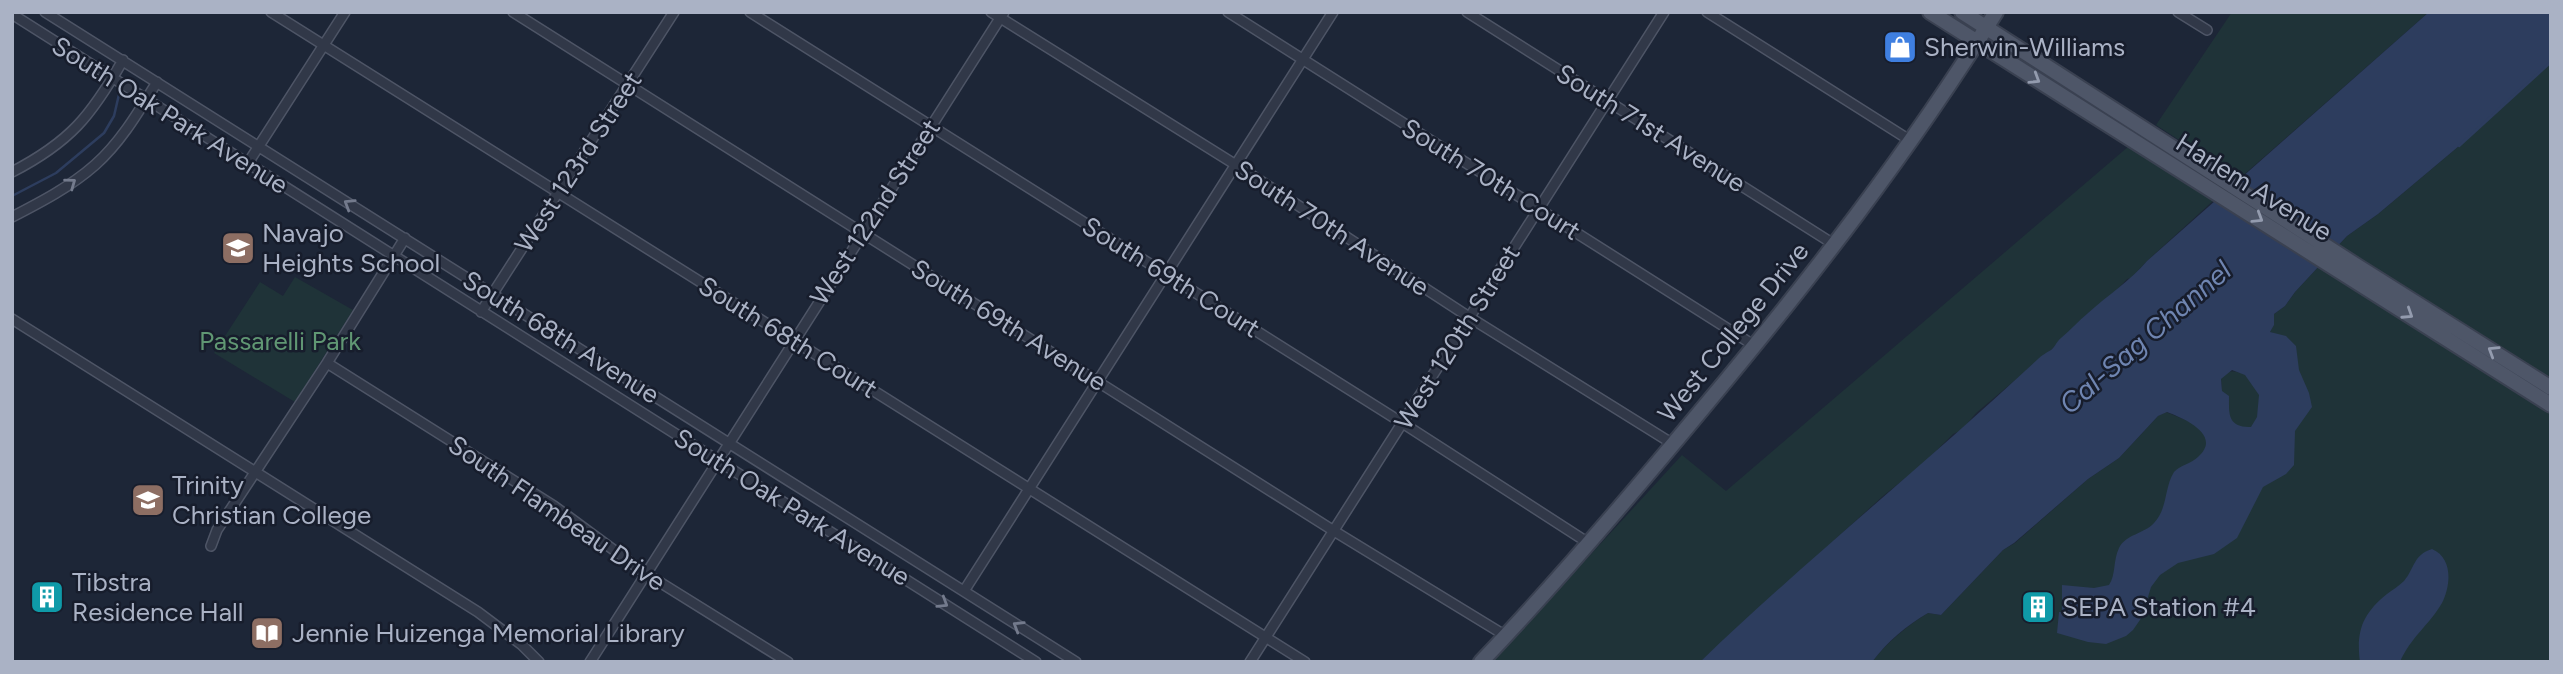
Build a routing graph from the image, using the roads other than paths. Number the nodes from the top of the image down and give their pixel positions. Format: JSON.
{"nodes":[{"id":1,"x":46,"y":12,"type":"edge"},
{"id":2,"x":271,"y":12,"type":"edge"},
{"id":3,"x":345,"y":12,"type":"edge"},
{"id":4,"x":513,"y":12,"type":"edge"},
{"id":5,"x":674,"y":12,"type":"edge"},
{"id":6,"x":750,"y":12,"type":"edge"},
{"id":7,"x":991,"y":12,"type":"edge"},
{"id":8,"x":1228,"y":12,"type":"edge"},
{"id":9,"x":1333,"y":12,"type":"edge"},
{"id":10,"x":1467,"y":12,"type":"edge"},
{"id":11,"x":1664,"y":12,"type":"edge"},
{"id":12,"x":1707,"y":12,"type":"edge"},
{"id":13,"x":1930,"y":12,"type":"edge"},
{"id":14,"x":1962,"y":12,"type":"edge"},
{"id":15,"x":1997,"y":12,"type":"edge"},
{"id":16,"x":2178,"y":12,"type":"edge"},
{"id":17,"x":1002,"y":15,"type":"edge"},
{"id":18,"x":15,"y":16,"type":"edge"},
{"id":19,"x":1987,"y":28,"type":"junction"},
{"id":20,"x":2207,"y":30,"type":"dead end"},
{"id":21,"x":1977,"y":42,"type":"junction"},
{"id":22,"x":323,"y":46,"type":"junction"},
{"id":23,"x":123,"y":60,"type":"junction"},
{"id":24,"x":1303,"y":60,"type":"junction"},
{"id":25,"x":112,"y":79,"type":"junction"},
{"id":26,"x":157,"y":82,"type":"junction"},
{"id":27,"x":627,"y":85,"type":"junction"},
{"id":28,"x":145,"y":100,"type":"junction"},
{"id":29,"x":1609,"y":101,"type":"junction"},
{"id":30,"x":930,"y":126,"type":"junction"},
{"id":31,"x":1910,"y":141,"type":"junction"},
{"id":32,"x":258,"y":147,"type":"junction"},
{"id":33,"x":248,"y":163,"type":"junction"},
{"id":34,"x":1236,"y":165,"type":"junction"},
{"id":35,"x":12,"y":172,"type":"edge"},
{"id":36,"x":2203,"y":176,"type":"junction"},
{"id":37,"x":559,"y":192,"type":"junction"},
{"id":38,"x":1538,"y":208,"type":"junction"},
{"id":39,"x":12,"y":217,"type":"edge"},
{"id":40,"x":862,"y":232,"type":"junction"},
{"id":41,"x":405,"y":238,"type":"junction"},
{"id":42,"x":1835,"y":245,"type":"junction"},
{"id":43,"x":393,"y":257,"type":"junction"},
{"id":44,"x":2354,"y":271,"type":"junction"},
{"id":45,"x":1166,"y":274,"type":"junction"},
{"id":46,"x":493,"y":293,"type":"junction"},
{"id":47,"x":481,"y":312,"type":"junction"},
{"id":48,"x":1469,"y":317,"type":"junction"},
{"id":49,"x":12,"y":319,"type":"edge"},
{"id":50,"x":793,"y":340,"type":"junction"},
{"id":51,"x":1755,"y":346,"type":"junction"},
{"id":52,"x":327,"y":363,"type":"junction"},
{"id":53,"x":1098,"y":381,"type":"junction"},
{"id":54,"x":2551,"y":387,"type":"edge"},
{"id":55,"x":2551,"y":405,"type":"edge"},
{"id":56,"x":1404,"y":424,"type":"junction"},
{"id":57,"x":730,"y":443,"type":"junction"},
{"id":58,"x":1673,"y":444,"type":"junction"},
{"id":59,"x":718,"y":460,"type":"junction"},
{"id":60,"x":256,"y":471,"type":"junction"},
{"id":61,"x":1029,"y":489,"type":"junction"},
{"id":62,"x":1334,"y":531,"type":"junction"},
{"id":63,"x":1590,"y":544,"type":"junction"},
{"id":64,"x":211,"y":546,"type":"dead end"},
{"id":65,"x":645,"y":573,"type":"junction"},
{"id":66,"x":964,"y":592,"type":"junction"},
{"id":67,"x":1506,"y":636,"type":"junction"},
{"id":68,"x":1266,"y":638,"type":"junction"},
{"id":69,"x":1072,"y":661,"type":"edge"},
{"id":70,"x":539,"y":662,"type":"edge"},
{"id":71,"x":590,"y":662,"type":"edge"},
{"id":72,"x":788,"y":662,"type":"edge"},
{"id":73,"x":1036,"y":662,"type":"edge"},
{"id":74,"x":1250,"y":662,"type":"edge"},
{"id":75,"x":1305,"y":662,"type":"edge"},
{"id":76,"x":1481,"y":662,"type":"edge"}],
"edges":[{"from":1,"to":23,"type":"street","name":"South 68th Avenue"},
{"from":2,"to":22,"type":"street","name":"South 68th Court"},
{"from":3,"to":22,"type":"street"},
{"from":4,"to":27,"type":"street","name":"South 69th Avenue"},
{"from":5,"to":27,"type":"street","name":"West 123rd Street"},
{"from":6,"to":30,"type":"street","name":"South 69th Court"},
{"from":7,"to":17,"type":"street","name":"South 70th Avenue"},
{"from":8,"to":24,"type":"street","name":"South 70th Court"},
{"from":9,"to":24,"type":"street"},
{"from":10,"to":29,"type":"street","name":"South 71st Avenue"},
{"from":11,"to":29,"type":"street","name":"West 120th Street"},
{"from":12,"to":31,"type":"street"},
{"from":13,"to":21,"type":"main road","name":"Harlem Avenue"},
{"from":14,"to":19,"type":"main road","name":"Harlem Avenue"},
{"from":15,"to":19,"type":"main road","name":"West College Drive"},
{"from":16,"to":20,"type":"street"},
{"from":17,"to":30,"type":"street","name":"West 122nd Street"},
{"from":17,"to":34,"type":"street","name":"South 70th Avenue"},
{"from":18,"to":25,"type":"street","name":"South Oak Park Avenue"},
{"from":19,"to":21,"type":"main road","name":"West College Drive"},
{"from":19,"to":36,"type":"main road","name":"Harlem Avenue"},
{"from":21,"to":31,"type":"main road","name":"West College Drive"},
{"from":21,"to":36,"type":"main road","name":"Harlem Avenue","one_way":true},
{"from":22,"to":32,"type":"street"},
{"from":22,"to":37,"type":"street","name":"South 68th Court"},
{"from":23,"to":25,"type":"street"},
{"from":23,"to":26,"type":"street","name":"South 68th Avenue"},
{"from":24,"to":34,"type":"street"},
{"from":24,"to":38,"type":"street","name":"South 70th Court"},
{"from":25,"to":28,"type":"street","name":"South Oak Park Avenue"},
{"from":25,"to":35,"type":"street"},
{"from":26,"to":28,"type":"street"},
{"from":26,"to":32,"type":"street","name":"South 68th Avenue"},
{"from":27,"to":37,"type":"street","name":"West 123rd Street"},
{"from":27,"to":40,"type":"street","name":"South 69th Avenue"},
{"from":28,"to":33,"type":"street","name":"South Oak Park Avenue"},
{"from":39,"to":28,"type":"street","one_way":true},
{"from":29,"to":38,"type":"street","name":"West 120th Street"},
{"from":29,"to":42,"type":"street","name":"South 71st Avenue"},
{"from":30,"to":40,"type":"street","name":"West 122nd Street"},
{"from":30,"to":45,"type":"street","name":"South 69th Court"},
{"from":31,"to":42,"type":"main road","name":"West College Drive"},
{"from":32,"to":33,"type":"street"},
{"from":41,"to":32,"type":"street","name":"South 68th Avenue","one_way":true},
{"from":33,"to":43,"type":"street","name":"South Oak Park Avenue"},
{"from":34,"to":45,"type":"street"},
{"from":34,"to":48,"type":"street","name":"South 70th Avenue"},
{"from":36,"to":44,"type":"main road","name":"Harlem Avenue"},
{"from":37,"to":46,"type":"street","name":"West 123rd Street"},
{"from":37,"to":50,"type":"street","name":"South 68th Court"},
{"from":38,"to":48,"type":"street","name":"West 120th Street"},
{"from":38,"to":51,"type":"street","name":"South 70th Court"},
{"from":40,"to":50,"type":"street","name":"West 122nd Street"},
{"from":40,"to":53,"type":"street","name":"South 69th Avenue"},
{"from":41,"to":43,"type":"street"},
{"from":41,"to":46,"type":"street","name":"South 68th Avenue"},
{"from":42,"to":51,"type":"main road","name":"West College Drive"},
{"from":43,"to":47,"type":"street","name":"South Oak Park Avenue"},
{"from":43,"to":52,"type":"street"},
{"from":54,"to":44,"type":"main road","name":"Harlem Avenue","one_way":true},
{"from":44,"to":55,"type":"main road","name":"Harlem Avenue","one_way":true},
{"from":45,"to":53,"type":"street"},
{"from":45,"to":56,"type":"street","name":"South 69th Court"},
{"from":46,"to":47,"type":"street","name":"West 123rd Street"},
{"from":46,"to":57,"type":"street","name":"South 68th Avenue"},
{"from":47,"to":59,"type":"street","name":"South Oak Park Avenue"},
{"from":48,"to":56,"type":"street","name":"West 120th Street"},
{"from":48,"to":58,"type":"street","name":"South 70th Avenue"},
{"from":49,"to":60,"type":"street"},
{"from":50,"to":57,"type":"street","name":"West 122nd Street"},
{"from":50,"to":61,"type":"street","name":"South 68th Court"},
{"from":51,"to":58,"type":"main road","name":"West College Drive"},
{"from":52,"to":60,"type":"street"},
{"from":52,"to":65,"type":"street","name":"South Flambeau Drive"},
{"from":53,"to":61,"type":"street"},
{"from":53,"to":62,"type":"street","name":"South 69th Avenue"},
{"from":56,"to":62,"type":"street","name":"West 120th Street"},
{"from":56,"to":63,"type":"street","name":"South 69th Court"},
{"from":57,"to":59,"type":"street","name":"West 122nd Street"},
{"from":57,"to":66,"type":"street","name":"South 68th Avenue"},
{"from":58,"to":63,"type":"main road","name":"West College Drive"},
{"from":59,"to":65,"type":"street","name":"West 122nd Street"},
{"from":59,"to":73,"type":"street","name":"South Oak Park Avenue","one_way":true},
{"from":60,"to":64,"type":"street"},
{"from":60,"to":70,"type":"street"},
{"from":61,"to":66,"type":"street"},
{"from":61,"to":68,"type":"street","name":"South 68th Court"},
{"from":62,"to":67,"type":"street","name":"South 69th Avenue"},
{"from":62,"to":68,"type":"street","name":"West 120th Street"},
{"from":63,"to":67,"type":"main road","name":"West College Drive"},
{"from":65,"to":71,"type":"street","name":"West 122nd Street"},
{"from":65,"to":72,"type":"street","name":"South Flambeau Drive"},
{"from":69,"to":66,"type":"street","name":"South 68th Avenue","one_way":true},
{"from":67,"to":76,"type":"main road","name":"West College Drive"},
{"from":68,"to":74,"type":"street","name":"West 120th Street"},
{"from":68,"to":75,"type":"street","name":"South 68th Court"}]}
